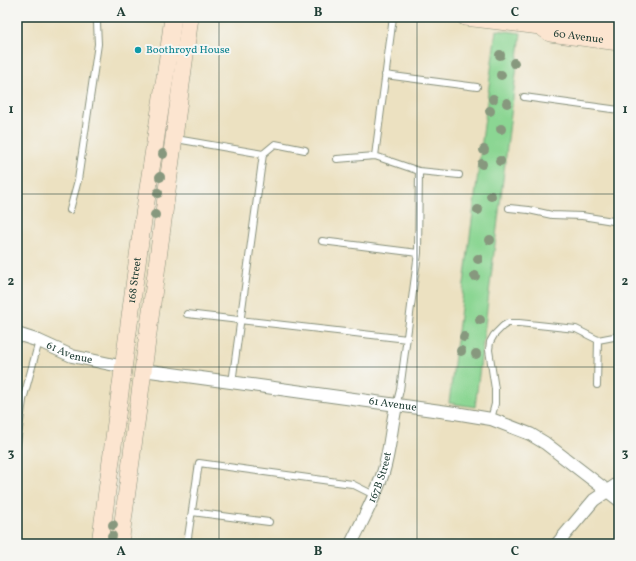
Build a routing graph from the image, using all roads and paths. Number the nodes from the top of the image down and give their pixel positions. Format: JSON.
{"nodes":[{"id":1,"x":95,"y":17,"type":"edge"},
{"id":2,"x":173,"y":17,"type":"edge"},
{"id":3,"x":190,"y":17,"type":"edge"},
{"id":4,"x":392,"y":17,"type":"edge"},
{"id":5,"x":465,"y":17,"type":"edge"},
{"id":6,"x":533,"y":23,"type":"edge"},
{"id":7,"x":619,"y":29,"type":"edge"},
{"id":8,"x":619,"y":42,"type":"edge"},
{"id":9,"x":385,"y":75,"type":"junction"},
{"id":10,"x":477,"y":87,"type":"dead end"},
{"id":11,"x":524,"y":97,"type":"dead end"},
{"id":12,"x":619,"y":110,"type":"edge"},
{"id":13,"x":175,"y":139,"type":"junction"},
{"id":14,"x":305,"y":150,"type":"dead end"},
{"id":15,"x":263,"y":154,"type":"junction"},
{"id":16,"x":375,"y":156,"type":"junction"},
{"id":17,"x":337,"y":159,"type":"dead end"},
{"id":18,"x":419,"y":171,"type":"junction"},
{"id":19,"x":459,"y":174,"type":"dead end"},
{"id":20,"x":509,"y":208,"type":"dead end"},
{"id":21,"x":70,"y":210,"type":"dead end"},
{"id":22,"x":619,"y":222,"type":"edge"},
{"id":23,"x":140,"y":241,"type":"junction"},
{"id":24,"x":322,"y":242,"type":"dead end"},
{"id":25,"x":418,"y":253,"type":"junction"},
{"id":26,"x":187,"y":314,"type":"dead end"},
{"id":27,"x":241,"y":320,"type":"junction"},
{"id":28,"x":17,"y":334,"type":"edge"},
{"id":29,"x":619,"y":336,"type":"edge"},
{"id":30,"x":407,"y":339,"type":"junction"},
{"id":31,"x":598,"y":340,"type":"junction"},
{"id":32,"x":39,"y":342,"type":"junction"},
{"id":33,"x":124,"y":367,"type":"junction"},
{"id":34,"x":143,"y":370,"type":"junction"},
{"id":35,"x":232,"y":383,"type":"junction"},
{"id":36,"x":597,"y":385,"type":"dead end"},
{"id":37,"x":396,"y":406,"type":"junction"},
{"id":38,"x":491,"y":419,"type":"junction"},
{"id":39,"x":17,"y":443,"type":"edge"},
{"id":40,"x":619,"y":483,"type":"edge"},
{"id":41,"x":608,"y":491,"type":"junction"},
{"id":42,"x":374,"y":495,"type":"junction"},
{"id":43,"x":619,"y":500,"type":"edge"},
{"id":44,"x":192,"y":512,"type":"junction"},
{"id":45,"x":124,"y":514,"type":"junction"},
{"id":46,"x":269,"y":522,"type":"dead end"},
{"id":47,"x":100,"y":544,"type":"edge"},
{"id":48,"x":120,"y":544,"type":"edge"},
{"id":49,"x":187,"y":544,"type":"edge"},
{"id":50,"x":351,"y":544,"type":"edge"},
{"id":51,"x":557,"y":544,"type":"edge"}],
"edges":[{"from":1,"to":21,"type":"lane"},
{"from":2,"to":23,"type":"main road","name":"168 Street"},
{"from":3,"to":13,"type":"main road","name":"168 Street"},
{"from":4,"to":9,"type":"lane"},
{"from":5,"to":6,"type":"main road","name":"60 Avenue"},
{"from":6,"to":7,"type":"main road","name":"60 Avenue"},
{"from":6,"to":8,"type":"main road","name":"60 Avenue"},
{"from":9,"to":10,"type":"lane"},
{"from":9,"to":16,"type":"lane"},
{"from":11,"to":12,"type":"lane"},
{"from":13,"to":15,"type":"lane"},
{"from":13,"to":34,"type":"main road","name":"168 Street"},
{"from":14,"to":15,"type":"lane"},
{"from":15,"to":27,"type":"lane"},
{"from":16,"to":17,"type":"lane"},
{"from":16,"to":18,"type":"lane"},
{"from":18,"to":19,"type":"lane"},
{"from":18,"to":25,"type":"lane"},
{"from":20,"to":22,"type":"lane"},
{"from":23,"to":33,"type":"main road","name":"168 Street"},
{"from":23,"to":34,"type":"main road"},
{"from":24,"to":25,"type":"lane"},
{"from":25,"to":30,"type":"lane"},
{"from":26,"to":27,"type":"lane"},
{"from":27,"to":30,"type":"lane"},
{"from":27,"to":35,"type":"lane"},
{"from":28,"to":32,"type":"street","name":"61 Avenue"},
{"from":29,"to":31,"type":"lane"},
{"from":30,"to":37,"type":"lane"},
{"from":31,"to":36,"type":"lane"},
{"from":31,"to":38,"type":"lane"},
{"from":32,"to":33,"type":"street","name":"61 Avenue"},
{"from":32,"to":39,"type":"lane"},
{"from":33,"to":45,"type":"main road"},
{"from":33,"to":47,"type":"main road","name":"168 Street"},
{"from":34,"to":35,"type":"street","name":"61 Avenue"},
{"from":34,"to":45,"type":"main road","name":"168 Street"},
{"from":35,"to":37,"type":"street","name":"61 Avenue"},
{"from":37,"to":38,"type":"street","name":"61 Avenue"},
{"from":37,"to":42,"type":"street","name":"167B Street"},
{"from":38,"to":41,"type":"street","name":"61 Avenue"},
{"from":40,"to":41,"type":"street"},
{"from":41,"to":43,"type":"street","name":"61 Avenue"},
{"from":41,"to":51,"type":"street"},
{"from":42,"to":44,"type":"lane"},
{"from":42,"to":50,"type":"street","name":"167B Street"},
{"from":44,"to":46,"type":"lane"},
{"from":44,"to":49,"type":"lane"},
{"from":45,"to":48,"type":"main road","name":"168 Street"}]}
